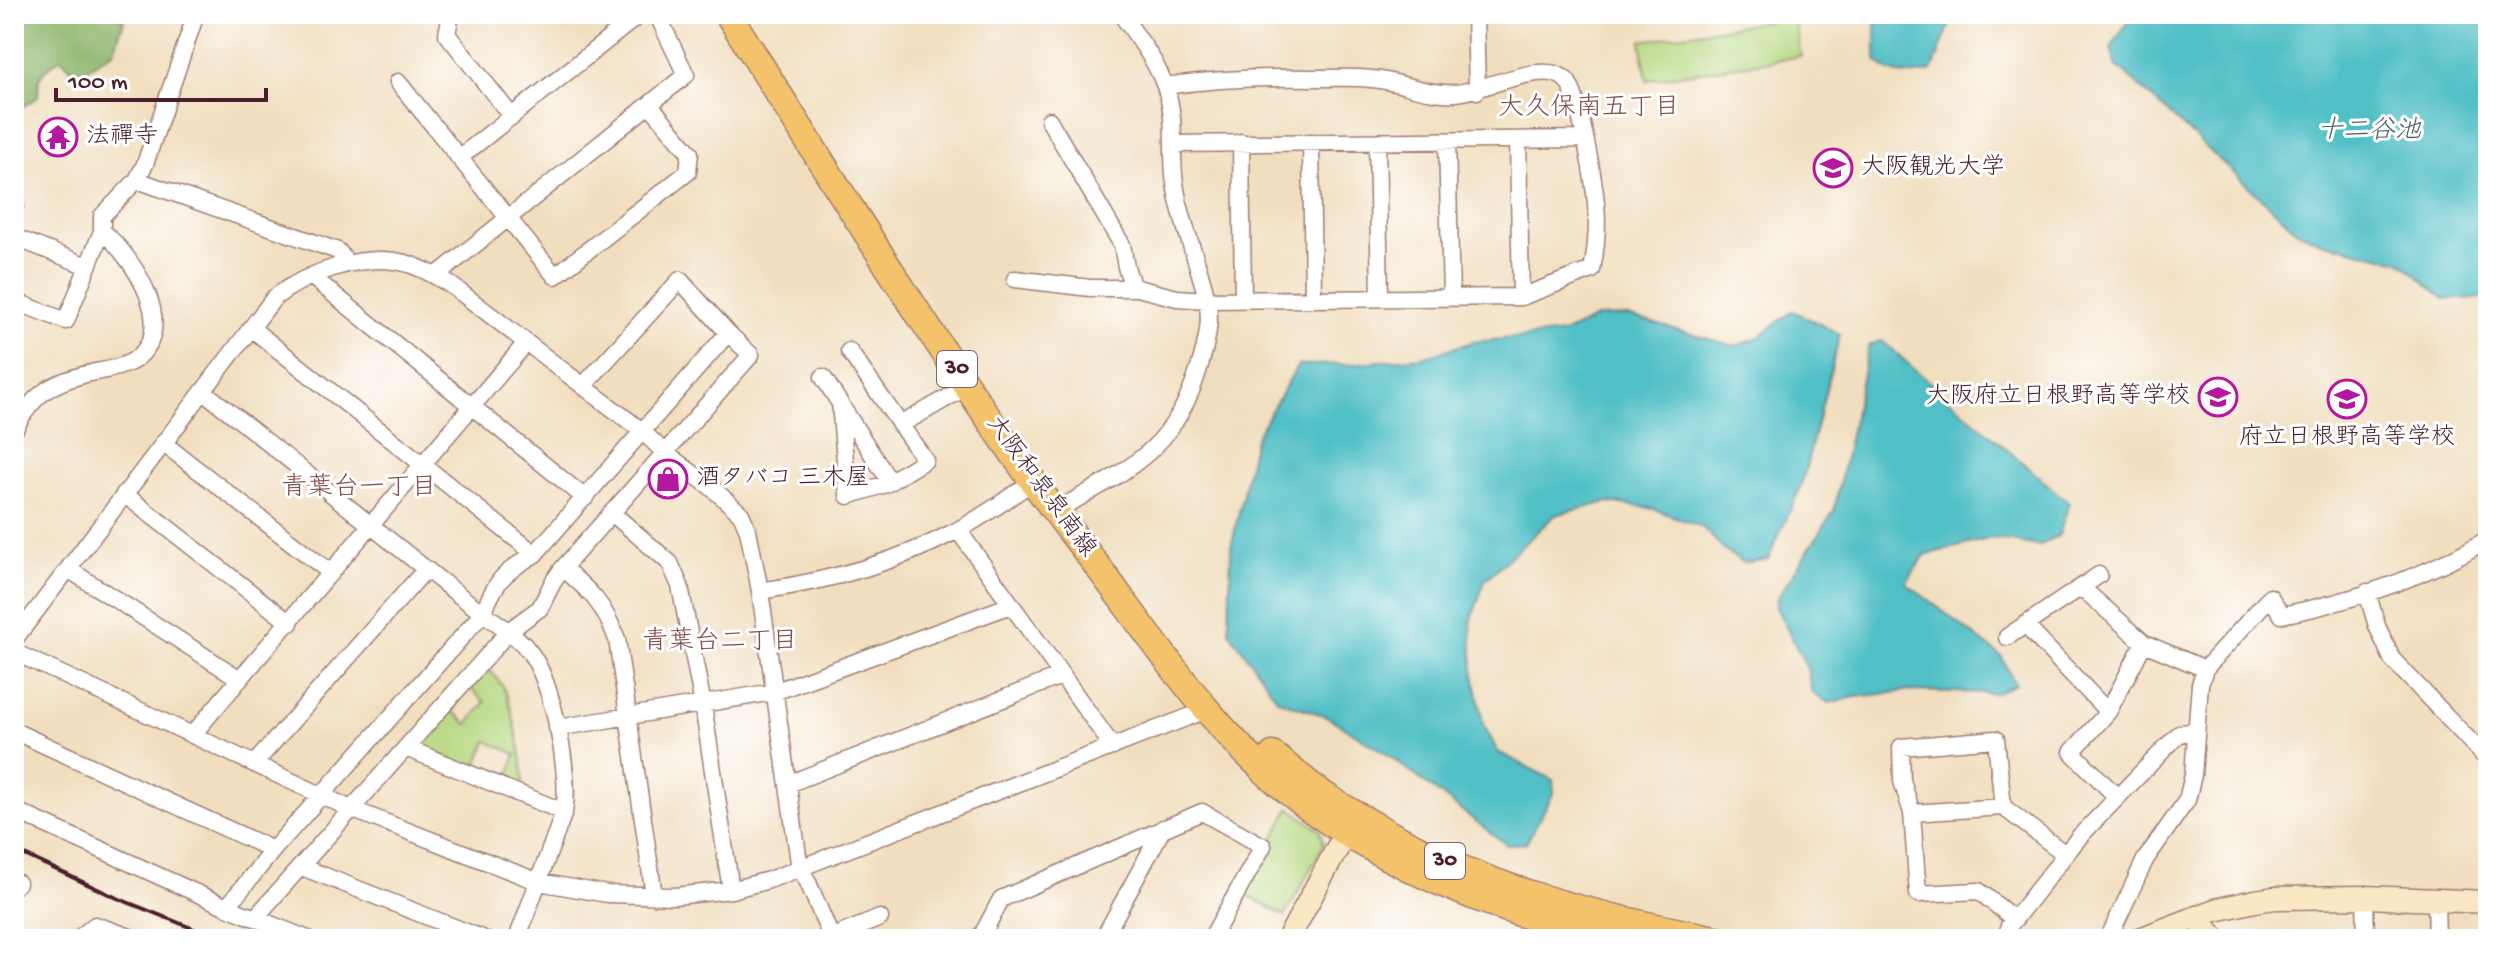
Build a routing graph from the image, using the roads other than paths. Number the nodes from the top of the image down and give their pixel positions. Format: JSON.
{"nodes":[{"id":1,"x":196,"y":14,"type":"edge"},
{"id":2,"x":451,"y":14,"type":"edge"},
{"id":3,"x":640,"y":14,"type":"edge"},
{"id":4,"x":657,"y":14,"type":"edge"},
{"id":5,"x":728,"y":14,"type":"edge"},
{"id":6,"x":1121,"y":14,"type":"edge"},
{"id":7,"x":1475,"y":14,"type":"edge"},
{"id":8,"x":398,"y":82,"type":"dead end"},
{"id":9,"x":1165,"y":86,"type":"junction"},
{"id":10,"x":1477,"y":91,"type":"junction"},
{"id":11,"x":650,"y":105,"type":"junction"},
{"id":12,"x":512,"y":117,"type":"junction"},
{"id":13,"x":1049,"y":120,"type":"dead end"},
{"id":14,"x":1584,"y":139,"type":"junction"},
{"id":15,"x":1447,"y":141,"type":"junction"},
{"id":16,"x":1518,"y":141,"type":"junction"},
{"id":17,"x":1241,"y":142,"type":"junction"},
{"id":18,"x":1311,"y":142,"type":"junction"},
{"id":19,"x":1377,"y":142,"type":"junction"},
{"id":20,"x":1174,"y":144,"type":"junction"},
{"id":21,"x":459,"y":158,"type":"junction"},
{"id":22,"x":137,"y":180,"type":"junction"},
{"id":23,"x":506,"y":218,"type":"junction"},
{"id":24,"x":102,"y":231,"type":"junction"},
{"id":25,"x":14,"y":237,"type":"edge"},
{"id":26,"x":347,"y":263,"type":"junction"},
{"id":27,"x":87,"y":266,"type":"junction"},
{"id":28,"x":311,"y":276,"type":"junction"},
{"id":29,"x":436,"y":276,"type":"junction"},
{"id":30,"x":1015,"y":279,"type":"dead end"},
{"id":31,"x":1133,"y":288,"type":"junction"},
{"id":32,"x":1380,"y":297,"type":"junction"},
{"id":33,"x":1451,"y":297,"type":"junction"},
{"id":34,"x":1521,"y":297,"type":"junction"},
{"id":35,"x":1243,"y":298,"type":"junction"},
{"id":36,"x":1313,"y":298,"type":"junction"},
{"id":37,"x":1207,"y":300,"type":"junction"},
{"id":38,"x":14,"y":301,"type":"edge"},
{"id":39,"x":251,"y":328,"type":"junction"},
{"id":40,"x":728,"y":333,"type":"junction"},
{"id":41,"x":526,"y":343,"type":"junction"},
{"id":42,"x":849,"y":351,"type":"dead end"},
{"id":43,"x":823,"y":377,"type":"dead end"},
{"id":44,"x":583,"y":386,"type":"junction"},
{"id":45,"x":968,"y":386,"type":"junction"},
{"id":46,"x":203,"y":391,"type":"junction"},
{"id":47,"x":840,"y":403,"type":"junction"},
{"id":48,"x":473,"y":407,"type":"junction"},
{"id":49,"x":900,"y":425,"type":"junction"},
{"id":50,"x":14,"y":431,"type":"edge"},
{"id":51,"x":642,"y":431,"type":"junction"},
{"id":52,"x":163,"y":443,"type":"junction"},
{"id":53,"x":665,"y":453,"type":"junction"},
{"id":54,"x":423,"y":466,"type":"junction"},
{"id":55,"x":890,"y":482,"type":"junction"},
{"id":56,"x":1033,"y":482,"type":"junction"},
{"id":57,"x":124,"y":494,"type":"junction"},
{"id":58,"x":585,"y":498,"type":"junction"},
{"id":59,"x":1056,"y":511,"type":"junction"},
{"id":60,"x":612,"y":513,"type":"junction"},
{"id":61,"x":371,"y":525,"type":"junction"},
{"id":62,"x":958,"y":530,"type":"junction"},
{"id":63,"x":2488,"y":539,"type":"edge"},
{"id":64,"x":535,"y":554,"type":"junction"},
{"id":65,"x":563,"y":568,"type":"junction"},
{"id":66,"x":68,"y":569,"type":"junction"},
{"id":67,"x":426,"y":569,"type":"junction"},
{"id":68,"x":331,"y":573,"type":"junction"},
{"id":69,"x":2099,"y":575,"type":"dead end"},
{"id":70,"x":2082,"y":588,"type":"junction"},
{"id":71,"x":760,"y":591,"type":"junction"},
{"id":72,"x":2367,"y":592,"type":"junction"},
{"id":73,"x":1011,"y":605,"type":"junction"},
{"id":74,"x":483,"y":613,"type":"junction"},
{"id":75,"x":290,"y":623,"type":"junction"},
{"id":76,"x":2025,"y":625,"type":"junction"},
{"id":77,"x":510,"y":630,"type":"junction"},
{"id":78,"x":2007,"y":637,"type":"dead end"},
{"id":79,"x":14,"y":640,"type":"edge"},
{"id":80,"x":2144,"y":643,"type":"junction"},
{"id":81,"x":14,"y":652,"type":"edge"},
{"id":82,"x":2205,"y":669,"type":"junction"},
{"id":83,"x":1061,"y":676,"type":"junction"},
{"id":84,"x":240,"y":679,"type":"junction"},
{"id":85,"x":774,"y":692,"type":"junction"},
{"id":86,"x":703,"y":705,"type":"junction"},
{"id":87,"x":1209,"y":709,"type":"junction"},
{"id":88,"x":2108,"y":712,"type":"junction"},
{"id":89,"x":628,"y":716,"type":"junction"},
{"id":90,"x":557,"y":728,"type":"junction"},
{"id":91,"x":2196,"y":730,"type":"junction"},
{"id":92,"x":14,"y":731,"type":"edge"},
{"id":93,"x":193,"y":734,"type":"junction"},
{"id":94,"x":1113,"y":747,"type":"junction"},
{"id":95,"x":406,"y":748,"type":"junction"},
{"id":96,"x":2488,"y":760,"type":"edge"},
{"id":97,"x":254,"y":764,"type":"junction"},
{"id":98,"x":788,"y":784,"type":"junction"},
{"id":99,"x":323,"y":794,"type":"junction"},
{"id":100,"x":2117,"y":797,"type":"junction"},
{"id":101,"x":2003,"y":807,"type":"junction"},
{"id":102,"x":351,"y":809,"type":"junction"},
{"id":103,"x":14,"y":810,"type":"edge"},
{"id":104,"x":564,"y":812,"type":"junction"},
{"id":105,"x":1912,"y":813,"type":"junction"},
{"id":106,"x":1163,"y":828,"type":"junction"},
{"id":107,"x":1345,"y":834,"type":"junction"},
{"id":108,"x":273,"y":850,"type":"junction"},
{"id":109,"x":2065,"y":854,"type":"junction"},
{"id":110,"x":302,"y":867,"type":"junction"},
{"id":111,"x":800,"y":869,"type":"junction"},
{"id":112,"x":539,"y":882,"type":"junction"},
{"id":113,"x":731,"y":890,"type":"junction"},
{"id":114,"x":654,"y":896,"type":"junction"},
{"id":115,"x":2365,"y":897,"type":"junction"},
{"id":116,"x":2436,"y":900,"type":"junction"},
{"id":117,"x":2488,"y":902,"type":"edge"},
{"id":118,"x":227,"y":907,"type":"junction"},
{"id":119,"x":2196,"y":917,"type":"junction"},
{"id":120,"x":255,"y":918,"type":"junction"},
{"id":121,"x":880,"y":918,"type":"dead end"},
{"id":122,"x":2014,"y":919,"type":"junction"},
{"id":123,"x":1546,"y":921,"type":"edge"},
{"id":124,"x":78,"y":939,"type":"edge"},
{"id":125,"x":136,"y":939,"type":"edge"},
{"id":126,"x":308,"y":939,"type":"edge"},
{"id":127,"x":484,"y":939,"type":"edge"},
{"id":128,"x":517,"y":939,"type":"edge"},
{"id":129,"x":830,"y":939,"type":"edge"},
{"id":130,"x":980,"y":939,"type":"edge"},
{"id":131,"x":1103,"y":939,"type":"edge"},
{"id":132,"x":1211,"y":939,"type":"edge"},
{"id":133,"x":1288,"y":939,"type":"edge"},
{"id":134,"x":1610,"y":939,"type":"edge"},
{"id":135,"x":1716,"y":939,"type":"edge"},
{"id":136,"x":2007,"y":939,"type":"edge"},
{"id":137,"x":2111,"y":939,"type":"edge"},
{"id":138,"x":2140,"y":939,"type":"edge"},
{"id":139,"x":2215,"y":939,"type":"edge"},
{"id":140,"x":2366,"y":939,"type":"edge"},
{"id":141,"x":2437,"y":939,"type":"edge"}],
"edges":[{"from":1,"to":22,"type":"street"},
{"from":2,"to":12,"type":"street"},
{"from":3,"to":12,"type":"street"},
{"from":4,"to":11,"type":"street"},
{"from":5,"to":45,"type":"main road","name":"大阪和泉泉南線","number":"30"},
{"from":6,"to":9,"type":"street"},
{"from":7,"to":10,"type":"street"},
{"from":8,"to":21,"type":"street"},
{"from":9,"to":10,"type":"street"},
{"from":9,"to":20,"type":"street"},
{"from":10,"to":14,"type":"street"},
{"from":11,"to":23,"type":"street"},
{"from":11,"to":23,"type":"street"},
{"from":12,"to":21,"type":"street"},
{"from":13,"to":31,"type":"street"},
{"from":14,"to":16,"type":"street"},
{"from":14,"to":34,"type":"street"},
{"from":15,"to":16,"type":"street"},
{"from":15,"to":19,"type":"street"},
{"from":15,"to":33,"type":"street"},
{"from":16,"to":34,"type":"street"},
{"from":17,"to":18,"type":"street"},
{"from":17,"to":20,"type":"street"},
{"from":17,"to":35,"type":"street"},
{"from":18,"to":19,"type":"street"},
{"from":18,"to":36,"type":"street"},
{"from":19,"to":32,"type":"street"},
{"from":20,"to":37,"type":"street"},
{"from":21,"to":23,"type":"street"},
{"from":22,"to":24,"type":"street"},
{"from":22,"to":26,"type":"street"},
{"from":23,"to":29,"type":"street"},
{"from":24,"to":27,"type":"street"},
{"from":24,"to":50,"type":"street"},
{"from":25,"to":27,"type":"street"},
{"from":26,"to":28,"type":"street"},
{"from":26,"to":29,"type":"street"},
{"from":27,"to":38,"type":"street"},
{"from":28,"to":39,"type":"street"},
{"from":28,"to":48,"type":"street"},
{"from":29,"to":41,"type":"street"},
{"from":30,"to":31,"type":"street"},
{"from":31,"to":37,"type":"street"},
{"from":32,"to":33,"type":"street"},
{"from":32,"to":36,"type":"street"},
{"from":33,"to":34,"type":"street"},
{"from":35,"to":36,"type":"street"},
{"from":35,"to":37,"type":"street"},
{"from":37,"to":59,"type":"street"},
{"from":39,"to":46,"type":"street"},
{"from":39,"to":54,"type":"street"},
{"from":40,"to":44,"type":"street"},
{"from":40,"to":51,"type":"street"},
{"from":40,"to":53,"type":"street"},
{"from":41,"to":44,"type":"street"},
{"from":41,"to":48,"type":"street"},
{"from":42,"to":49,"type":"street"},
{"from":43,"to":47,"type":"street"},
{"from":44,"to":51,"type":"street"},
{"from":45,"to":49,"type":"street"},
{"from":45,"to":56,"type":"main road","name":"大阪和泉泉南線","number":"30"},
{"from":46,"to":52,"type":"street"},
{"from":46,"to":61,"type":"street"},
{"from":47,"to":55,"type":"street"},
{"from":47,"to":55,"type":"street"},
{"from":48,"to":54,"type":"street"},
{"from":48,"to":58,"type":"street"},
{"from":49,"to":55,"type":"street"},
{"from":51,"to":53,"type":"street"},
{"from":51,"to":58,"type":"street"},
{"from":52,"to":57,"type":"street"},
{"from":52,"to":68,"type":"street"},
{"from":53,"to":60,"type":"street"},
{"from":53,"to":71,"type":"street"},
{"from":54,"to":61,"type":"street"},
{"from":54,"to":64,"type":"street"},
{"from":56,"to":59,"type":"main road","name":"大阪和泉泉南線","number":"30"},
{"from":56,"to":62,"type":"street"},
{"from":57,"to":66,"type":"street"},
{"from":57,"to":75,"type":"street"},
{"from":58,"to":64,"type":"street"},
{"from":59,"to":87,"type":"main road","name":"大阪和泉泉南線","number":"30"},
{"from":60,"to":65,"type":"street"},
{"from":60,"to":86,"type":"street"},
{"from":61,"to":67,"type":"street"},
{"from":61,"to":68,"type":"street"},
{"from":62,"to":71,"type":"street"},
{"from":62,"to":73,"type":"street"},
{"from":63,"to":72,"type":"street"},
{"from":64,"to":74,"type":"street"},
{"from":65,"to":77,"type":"street"},
{"from":65,"to":89,"type":"street"},
{"from":66,"to":79,"type":"street"},
{"from":66,"to":84,"type":"street"},
{"from":67,"to":74,"type":"street"},
{"from":67,"to":97,"type":"street"},
{"from":68,"to":75,"type":"street"},
{"from":69,"to":70,"type":"street"},
{"from":70,"to":76,"type":"street"},
{"from":70,"to":80,"type":"street"},
{"from":71,"to":85,"type":"street"},
{"from":72,"to":82,"type":"street"},
{"from":72,"to":96,"type":"street"},
{"from":73,"to":83,"type":"street"},
{"from":73,"to":85,"type":"street"},
{"from":74,"to":77,"type":"street"},
{"from":74,"to":99,"type":"street"},
{"from":75,"to":84,"type":"street"},
{"from":76,"to":78,"type":"street"},
{"from":76,"to":88,"type":"street"},
{"from":77,"to":90,"type":"street"},
{"from":77,"to":95,"type":"street"},
{"from":80,"to":82,"type":"street"},
{"from":80,"to":88,"type":"street"},
{"from":81,"to":93,"type":"street"},
{"from":82,"to":91,"type":"street"},
{"from":83,"to":94,"type":"street"},
{"from":83,"to":98,"type":"street"},
{"from":84,"to":93,"type":"street"},
{"from":85,"to":86,"type":"street"},
{"from":85,"to":98,"type":"street"},
{"from":86,"to":89,"type":"street"},
{"from":86,"to":113,"type":"street"},
{"from":87,"to":94,"type":"street"},
{"from":87,"to":107,"type":"main road","name":"大阪和泉泉南線","number":"30"},
{"from":87,"to":123,"type":"main road","name":"大阪和泉泉南線","number":"30"},
{"from":88,"to":100,"type":"street"},
{"from":89,"to":90,"type":"street"},
{"from":89,"to":114,"type":"street"},
{"from":90,"to":104,"type":"street"},
{"from":91,"to":100,"type":"street"},
{"from":91,"to":137,"type":"street"},
{"from":92,"to":108,"type":"street"},
{"from":93,"to":97,"type":"street"},
{"from":94,"to":111,"type":"street"},
{"from":95,"to":102,"type":"street"},
{"from":95,"to":104,"type":"street"},
{"from":97,"to":99,"type":"street"},
{"from":98,"to":111,"type":"street"},
{"from":99,"to":102,"type":"street"},
{"from":99,"to":108,"type":"street"},
{"from":100,"to":109,"type":"street"},
{"from":101,"to":105,"type":"street"},
{"from":101,"to":105,"type":"street"},
{"from":101,"to":109,"type":"street"},
{"from":102,"to":110,"type":"street"},
{"from":102,"to":112,"type":"street"},
{"from":103,"to":118,"type":"street"},
{"from":104,"to":112,"type":"street"},
{"from":105,"to":122,"type":"street"},
{"from":106,"to":130,"type":"street"},
{"from":106,"to":131,"type":"street"},
{"from":106,"to":132,"type":"street"},
{"from":107,"to":123,"type":"main road","name":"大阪和泉泉南線","number":"30"},
{"from":107,"to":133,"type":"street"},
{"from":108,"to":118,"type":"street"},
{"from":109,"to":122,"type":"street"},
{"from":110,"to":120,"type":"street"},
{"from":110,"to":127,"type":"street"},
{"from":111,"to":113,"type":"street"},
{"from":111,"to":129,"type":"street"},
{"from":112,"to":114,"type":"street"},
{"from":112,"to":128,"type":"street"},
{"from":113,"to":114,"type":"street"},
{"from":115,"to":116,"type":"street"},
{"from":115,"to":119,"type":"street"},
{"from":115,"to":140,"type":"street"},
{"from":116,"to":117,"type":"street"},
{"from":116,"to":141,"type":"street"},
{"from":118,"to":120,"type":"street"},
{"from":119,"to":138,"type":"street"},
{"from":119,"to":139,"type":"street"},
{"from":120,"to":126,"type":"street"},
{"from":121,"to":129,"type":"street"},
{"from":122,"to":136,"type":"street"},
{"from":123,"to":134,"type":"main road","name":"大阪和泉泉南線","number":"30"},
{"from":123,"to":135,"type":"main road","name":"大阪和泉泉南線","number":"30"},
{"from":124,"to":125,"type":"street"}]}
